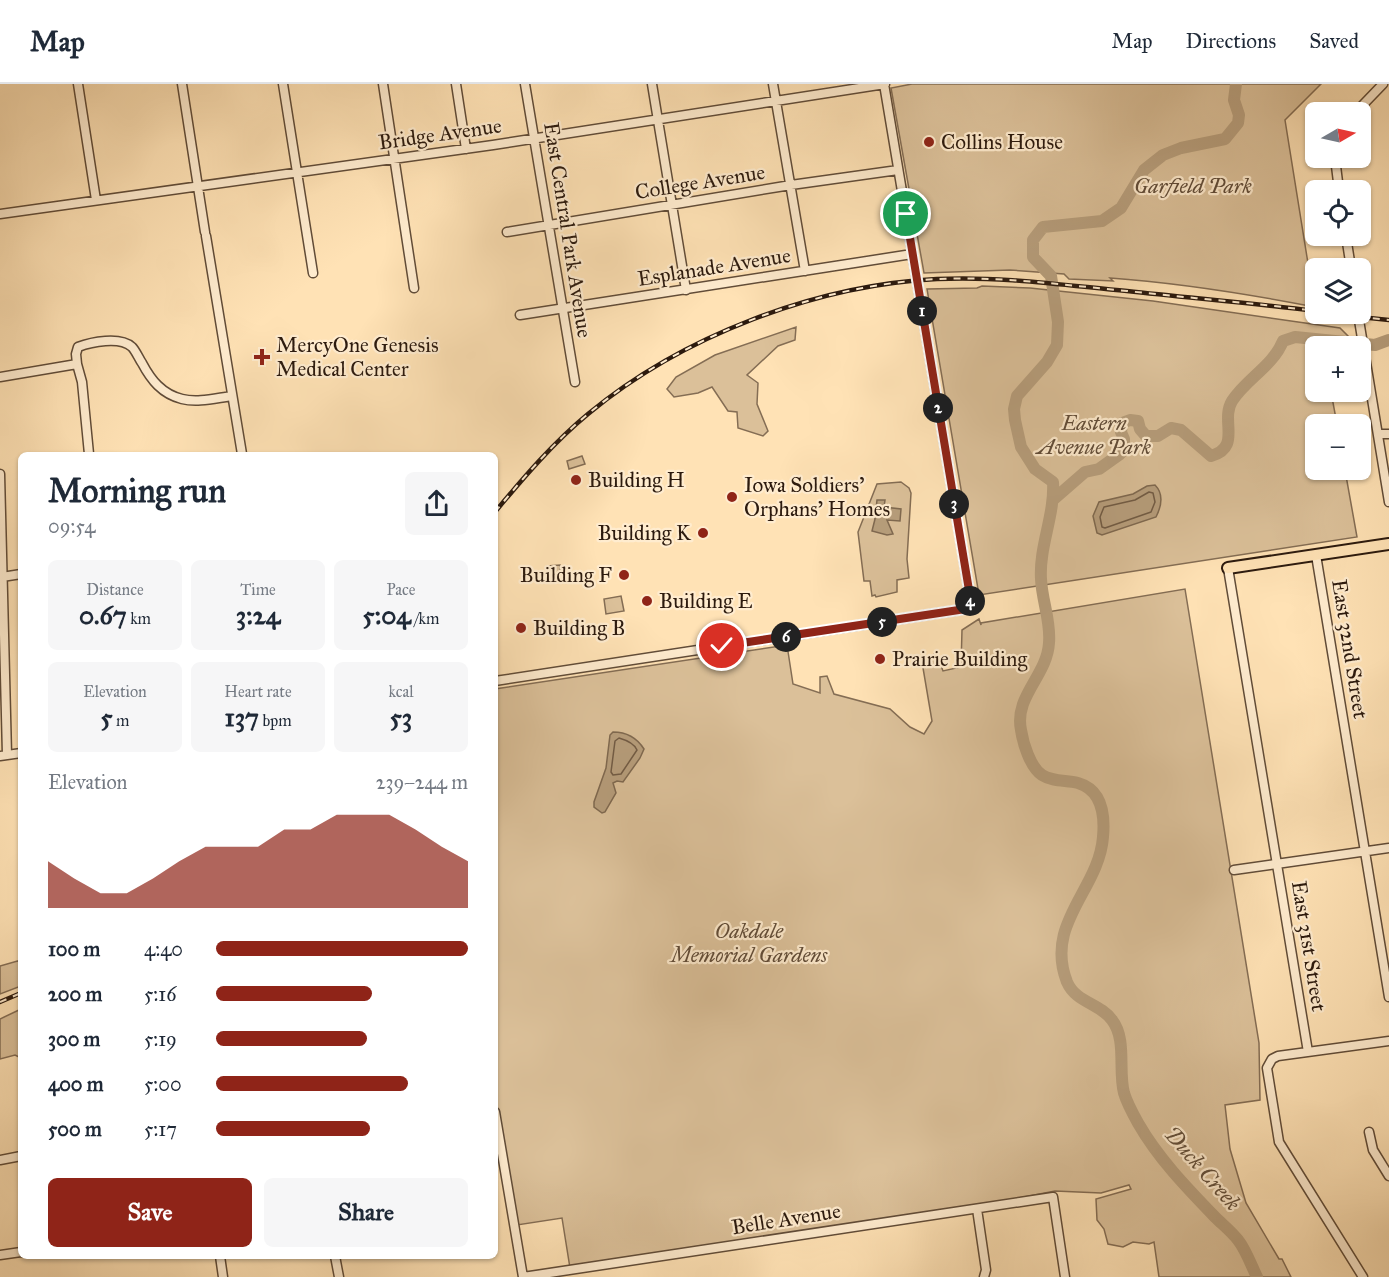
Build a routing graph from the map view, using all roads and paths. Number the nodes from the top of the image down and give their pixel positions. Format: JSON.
{"nodes":[{"id":1,"x":78,"y":84,"type":"edge"},
{"id":2,"x":182,"y":84,"type":"edge"},
{"id":3,"x":283,"y":84,"type":"edge"},
{"id":4,"x":383,"y":84,"type":"edge"},
{"id":5,"x":456,"y":84,"type":"edge"},
{"id":6,"x":525,"y":84,"type":"edge"},
{"id":7,"x":652,"y":84,"type":"edge"},
{"id":8,"x":773,"y":84,"type":"edge"},
{"id":9,"x":884,"y":84,"type":"edge"},
{"id":10,"x":1383,"y":84,"type":"edge"},
{"id":11,"x":776,"y":101,"type":"junction"},
{"id":12,"x":1366,"y":102,"type":"edge"},
{"id":13,"x":658,"y":120,"type":"junction"},
{"id":14,"x":534,"y":139,"type":"junction"},
{"id":15,"x":465,"y":149,"type":"junction"},
{"id":16,"x":394,"y":159,"type":"junction"},
{"id":17,"x":898,"y":170,"type":"junction"},
{"id":18,"x":298,"y":173,"type":"junction"},
{"id":19,"x":791,"y":185,"type":"junction"},
{"id":20,"x":198,"y":187,"type":"junction"},
{"id":21,"x":96,"y":200,"type":"junction"},
{"id":22,"x":672,"y":205,"type":"junction"},
{"id":23,"x":0,"y":214,"type":"edge"},
{"id":24,"x":549,"y":225,"type":"junction"},
{"id":25,"x":507,"y":232,"type":"dead end"},
{"id":26,"x":912,"y":254,"type":"junction"},
{"id":27,"x":805,"y":271,"type":"junction"},
{"id":28,"x":313,"y":273,"type":"dead end"},
{"id":29,"x":414,"y":288,"type":"dead end"},
{"id":30,"x":686,"y":290,"type":"junction"},
{"id":31,"x":562,"y":309,"type":"junction"},
{"id":32,"x":520,"y":315,"type":"dead end"},
{"id":33,"x":1360,"y":324,"type":"edge"},
{"id":34,"x":77,"y":364,"type":"junction"},
{"id":35,"x":0,"y":377,"type":"edge"},
{"id":36,"x":575,"y":382,"type":"dead end"},
{"id":37,"x":232,"y":396,"type":"junction"},
{"id":38,"x":1378,"y":434,"type":"junction"},
{"id":39,"x":1389,"y":434,"type":"edge"},
{"id":40,"x":89,"y":452,"type":"edge"},
{"id":41,"x":242,"y":452,"type":"edge"},
{"id":42,"x":0,"y":474,"type":"edge"},
{"id":43,"x":1389,"y":502,"type":"edge"},
{"id":44,"x":1389,"y":544,"type":"edge"},
{"id":45,"x":1316,"y":555,"type":"junction"},
{"id":46,"x":1228,"y":568,"type":"joint"},
{"id":47,"x":18,"y":574,"type":"edge"},
{"id":48,"x":2,"y":577,"type":"junction"},
{"id":49,"x":498,"y":681,"type":"edge"},
{"id":50,"x":18,"y":754,"type":"edge"},
{"id":51,"x":3,"y":756,"type":"edge"},
{"id":52,"x":1389,"y":848,"type":"edge"},
{"id":53,"x":1365,"y":852,"type":"junction"},
{"id":54,"x":1277,"y":864,"type":"junction"},
{"id":55,"x":1234,"y":870,"type":"dead end"},
{"id":56,"x":1389,"y":997,"type":"edge"},
{"id":57,"x":1389,"y":1041,"type":"edge"},
{"id":58,"x":1308,"y":1052,"type":"junction"},
{"id":59,"x":1369,"y":1132,"type":"dead end"},
{"id":60,"x":498,"y":1141,"type":"edge"},
{"id":61,"x":18,"y":1157,"type":"edge"},
{"id":62,"x":0,"y":1160,"type":"edge"},
{"id":63,"x":1389,"y":1176,"type":"edge"},
{"id":64,"x":977,"y":1209,"type":"junction"},
{"id":65,"x":18,"y":1252,"type":"edge"},
{"id":66,"x":0,"y":1255,"type":"edge"},
{"id":67,"x":221,"y":1259,"type":"edge"},
{"id":68,"x":336,"y":1259,"type":"edge"},
{"id":69,"x":224,"y":1277,"type":"edge"},
{"id":70,"x":339,"y":1277,"type":"edge"},
{"id":71,"x":526,"y":1277,"type":"edge"},
{"id":72,"x":984,"y":1277,"type":"edge"},
{"id":73,"x":1065,"y":1277,"type":"edge"},
{"id":74,"x":1363,"y":1277,"type":"edge"}],
"edges":[{"from":1,"to":21,"type":"street"},
{"from":2,"to":20,"type":"street"},
{"from":3,"to":18,"type":"street"},
{"from":4,"to":16,"type":"street"},
{"from":5,"to":15,"type":"street"},
{"from":6,"to":14,"type":"street","name":"East Central Park Avenue"},
{"from":7,"to":13,"type":"street"},
{"from":8,"to":11,"type":"street"},
{"from":9,"to":11,"type":"street","name":"Bridge Avenue"},
{"from":9,"to":17,"type":"street"},
{"from":10,"to":12,"type":"street"},
{"from":11,"to":13,"type":"street","name":"Bridge Avenue"},
{"from":11,"to":19,"type":"street"},
{"from":13,"to":14,"type":"street","name":"Bridge Avenue"},
{"from":13,"to":22,"type":"street"},
{"from":14,"to":15,"type":"street","name":"Bridge Avenue"},
{"from":14,"to":24,"type":"street","name":"East Central Park Avenue"},
{"from":15,"to":16,"type":"street","name":"Bridge Avenue"},
{"from":16,"to":18,"type":"street","name":"Bridge Avenue"},
{"from":16,"to":29,"type":"street"},
{"from":17,"to":19,"type":"street","name":"College Avenue"},
{"from":17,"to":26,"type":"street"},
{"from":18,"to":20,"type":"street","name":"Bridge Avenue"},
{"from":18,"to":28,"type":"street"},
{"from":19,"to":22,"type":"street","name":"College Avenue"},
{"from":19,"to":27,"type":"street"},
{"from":20,"to":21,"type":"street","name":"Bridge Avenue"},
{"from":20,"to":37,"type":"street"},
{"from":21,"to":23,"type":"street","name":"Bridge Avenue"},
{"from":22,"to":24,"type":"street","name":"College Avenue"},
{"from":22,"to":30,"type":"street"},
{"from":24,"to":25,"type":"street","name":"College Avenue"},
{"from":24,"to":31,"type":"street","name":"East Central Park Avenue"},
{"from":26,"to":27,"type":"street","name":"Esplanade Avenue"},
{"from":26,"to":49,"type":"street"},
{"from":27,"to":30,"type":"street","name":"Esplanade Avenue"},
{"from":30,"to":31,"type":"street","name":"Esplanade Avenue"},
{"from":31,"to":32,"type":"street","name":"Esplanade Avenue"},
{"from":31,"to":36,"type":"street","name":"East Central Park Avenue"},
{"from":33,"to":38,"type":"street"},
{"from":34,"to":35,"type":"street"},
{"from":34,"to":37,"type":"street"},
{"from":34,"to":40,"type":"street"},
{"from":37,"to":41,"type":"street"},
{"from":38,"to":39,"type":"street"},
{"from":38,"to":43,"type":"street"},
{"from":42,"to":48,"type":"street"},
{"from":44,"to":45,"type":"main road"},
{"from":45,"to":46,"type":"main road"},
{"from":45,"to":53,"type":"street","name":"East 32nd Street"},
{"from":46,"to":54,"type":"street","name":"East 31st Street"},
{"from":47,"to":48,"type":"street"},
{"from":48,"to":51,"type":"street"},
{"from":50,"to":51,"type":"street"},
{"from":52,"to":53,"type":"street"},
{"from":53,"to":54,"type":"street"},
{"from":53,"to":56,"type":"street","name":"East 32nd Street"},
{"from":54,"to":55,"type":"street"},
{"from":54,"to":58,"type":"street","name":"East 31st Street"},
{"from":57,"to":58,"type":"street"},
{"from":58,"to":74,"type":"street"},
{"from":59,"to":63,"type":"street"},
{"from":60,"to":71,"type":"street"},
{"from":61,"to":62,"type":"street"},
{"from":64,"to":71,"type":"street","name":"Belle Avenue"},
{"from":64,"to":72,"type":"street"},
{"from":64,"to":73,"type":"street","name":"Belle Avenue"},
{"from":65,"to":66,"type":"street"},
{"from":67,"to":69,"type":"street"},
{"from":68,"to":70,"type":"street"}]}
